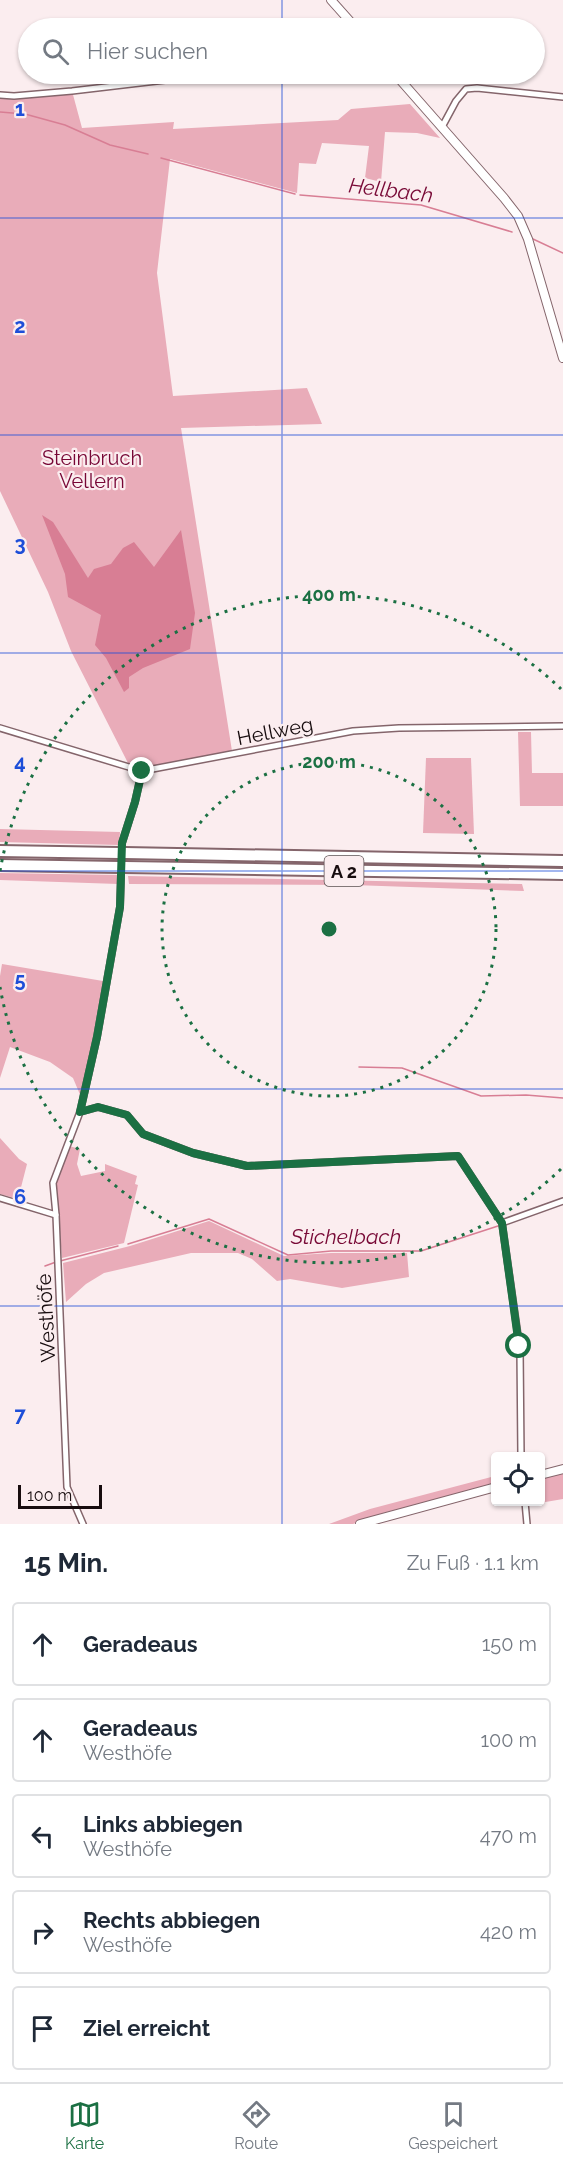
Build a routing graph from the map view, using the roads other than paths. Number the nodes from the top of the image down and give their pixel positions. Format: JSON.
{"nodes":[{"id":1,"x":331,"y":0,"type":"edge"},
{"id":2,"x":347,"y":18,"type":"edge"},
{"id":3,"x":131,"y":84,"type":"edge"},
{"id":4,"x":404,"y":84,"type":"edge"},
{"id":5,"x":0,"y":95,"type":"edge"},
{"id":6,"x":563,"y":97,"type":"edge"},
{"id":7,"x":442,"y":127,"type":"junction"},
{"id":8,"x":563,"y":358,"type":"edge"},
{"id":9,"x":563,"y":726,"type":"edge"},
{"id":10,"x":0,"y":728,"type":"edge"},
{"id":11,"x":142,"y":771,"type":"junction"},
{"id":12,"x":0,"y":851,"type":"edge"},
{"id":13,"x":563,"y":861,"type":"edge"},
{"id":14,"x":0,"y":865,"type":"edge"},
{"id":15,"x":563,"y":874,"type":"edge"},
{"id":16,"x":80,"y":1112,"type":"junction"},
{"id":17,"x":0,"y":1198,"type":"edge"},
{"id":18,"x":563,"y":1201,"type":"edge"},
{"id":19,"x":56,"y":1215,"type":"junction"},
{"id":20,"x":502,"y":1223,"type":"junction"},
{"id":21,"x":521,"y":1452,"type":"edge"},
{"id":22,"x":563,"y":1469,"type":"edge"},
{"id":23,"x":545,"y":1474,"type":"edge"},
{"id":24,"x":491,"y":1487,"type":"edge"},
{"id":25,"x":525,"y":1506,"type":"edge"},
{"id":26,"x":83,"y":1524,"type":"edge"},
{"id":27,"x":360,"y":1524,"type":"edge"},
{"id":28,"x":527,"y":1524,"type":"edge"}],
"edges":[{"from":1,"to":2,"type":"main road"},
{"from":3,"to":5,"type":"street"},
{"from":4,"to":7,"type":"main road"},
{"from":6,"to":7,"type":"street"},
{"from":7,"to":8,"type":"main road"},
{"from":9,"to":11,"type":"street","name":"Hellweg"},
{"from":10,"to":11,"type":"street","name":"Hellweg"},
{"from":11,"to":16,"type":"street","name":"Westhöfe"},
{"from":12,"to":13,"type":"highway","number":"A 2"},
{"from":14,"to":15,"type":"highway","number":"A 2"},
{"from":16,"to":19,"type":"street","name":"Westhöfe"},
{"from":16,"to":20,"type":"street"},
{"from":17,"to":19,"type":"street"},
{"from":18,"to":20,"type":"street"},
{"from":19,"to":26,"type":"street","name":"Westhöfe"},
{"from":20,"to":21,"type":"street"},
{"from":22,"to":23,"type":"main road"},
{"from":24,"to":27,"type":"main road"},
{"from":25,"to":28,"type":"street"}]}
